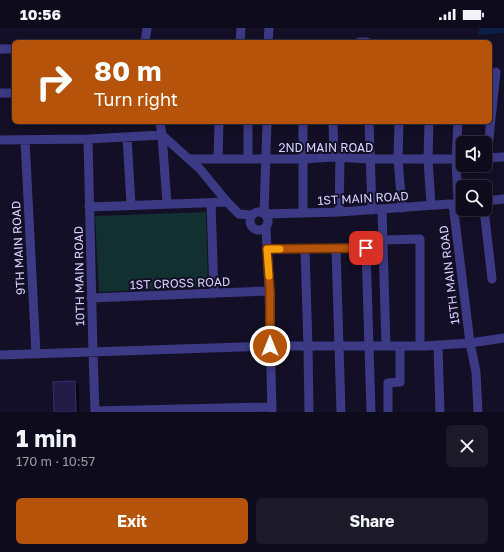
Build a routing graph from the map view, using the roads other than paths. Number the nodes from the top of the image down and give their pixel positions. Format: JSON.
{"nodes":[{"id":1,"x":147,"y":28,"type":"edge"},
{"id":2,"x":241,"y":28,"type":"edge"},
{"id":3,"x":269,"y":28,"type":"edge"},
{"id":4,"x":145,"y":40,"type":"edge"},
{"id":5,"x":240,"y":40,"type":"edge"},
{"id":6,"x":268,"y":40,"type":"edge"},
{"id":7,"x":0,"y":49,"type":"edge"},
{"id":8,"x":12,"y":49,"type":"edge"},
{"id":9,"x":496,"y":72,"type":"dead end"},
{"id":10,"x":0,"y":93,"type":"edge"},
{"id":11,"x":12,"y":93,"type":"edge"},
{"id":12,"x":492,"y":106,"type":"edge"},
{"id":13,"x":160,"y":124,"type":"edge"},
{"id":14,"x":219,"y":124,"type":"edge"},
{"id":15,"x":248,"y":124,"type":"edge"},
{"id":16,"x":267,"y":124,"type":"edge"},
{"id":17,"x":303,"y":124,"type":"edge"},
{"id":18,"x":333,"y":124,"type":"edge"},
{"id":19,"x":369,"y":124,"type":"edge"},
{"id":20,"x":399,"y":124,"type":"edge"},
{"id":21,"x":429,"y":124,"type":"edge"},
{"id":22,"x":458,"y":124,"type":"edge"},
{"id":23,"x":490,"y":124,"type":"edge"},
{"id":24,"x":162,"y":135,"type":"junction"},
{"id":25,"x":459,"y":136,"type":"edge"},
{"id":26,"x":489,"y":136,"type":"edge"},
{"id":27,"x":127,"y":137,"type":"junction"},
{"id":28,"x":88,"y":139,"type":"junction"},
{"id":29,"x":0,"y":140,"type":"edge"},
{"id":30,"x":25,"y":140,"type":"junction"},
{"id":31,"x":337,"y":157,"type":"junction"},
{"id":32,"x":504,"y":157,"type":"edge"},
{"id":33,"x":492,"y":158,"type":"edge"},
{"id":34,"x":189,"y":159,"type":"junction"},
{"id":35,"x":218,"y":159,"type":"junction"},
{"id":36,"x":248,"y":159,"type":"junction"},
{"id":37,"x":266,"y":159,"type":"junction"},
{"id":38,"x":302,"y":159,"type":"junction"},
{"id":39,"x":370,"y":159,"type":"junction"},
{"id":40,"x":398,"y":159,"type":"junction"},
{"id":41,"x":428,"y":159,"type":"junction"},
{"id":42,"x":456,"y":159,"type":"edge"},
{"id":43,"x":504,"y":199,"type":"edge"},
{"id":44,"x":492,"y":200,"type":"edge"},
{"id":45,"x":211,"y":202,"type":"junction"},
{"id":46,"x":227,"y":202,"type":"junction"},
{"id":47,"x":456,"y":203,"type":"edge"},
{"id":48,"x":167,"y":204,"type":"junction"},
{"id":49,"x":130,"y":205,"type":"junction"},
{"id":50,"x":431,"y":205,"type":"junction"},
{"id":51,"x":89,"y":207,"type":"junction"},
{"id":52,"x":402,"y":208,"type":"junction"},
{"id":53,"x":382,"y":209,"type":"junction"},
{"id":54,"x":372,"y":210,"type":"junction"},
{"id":55,"x":339,"y":212,"type":"junction"},
{"id":56,"x":303,"y":213,"type":"junction"},
{"id":57,"x":264,"y":214,"type":"junction"},
{"id":58,"x":251,"y":216,"type":"junction"},
{"id":59,"x":459,"y":216,"type":"edge"},
{"id":60,"x":485,"y":216,"type":"edge"},
{"id":61,"x":266,"y":227,"type":"junction"},
{"id":62,"x":383,"y":244,"type":"junction"},
{"id":63,"x":366,"y":248,"type":"junction"},
{"id":64,"x":267,"y":249,"type":"junction"},
{"id":65,"x":305,"y":249,"type":"junction"},
{"id":66,"x":336,"y":249,"type":"junction"},
{"id":67,"x":492,"y":279,"type":"dead end"},
{"id":68,"x":270,"y":292,"type":"junction"},
{"id":69,"x":214,"y":294,"type":"junction"},
{"id":70,"x":91,"y":298,"type":"junction"},
{"id":71,"x":504,"y":338,"type":"edge"},
{"id":72,"x":470,"y":343,"type":"junction"},
{"id":73,"x":420,"y":345,"type":"junction"},
{"id":74,"x":438,"y":345,"type":"junction"},
{"id":75,"x":270,"y":346,"type":"junction"},
{"id":76,"x":339,"y":346,"type":"junction"},
{"id":77,"x":369,"y":346,"type":"junction"},
{"id":78,"x":386,"y":346,"type":"junction"},
{"id":79,"x":400,"y":346,"type":"junction"},
{"id":80,"x":308,"y":347,"type":"junction"},
{"id":81,"x":93,"y":353,"type":"junction"},
{"id":82,"x":36,"y":354,"type":"junction"},
{"id":83,"x":0,"y":355,"type":"edge"},
{"id":84,"x":272,"y":409,"type":"edge"},
{"id":85,"x":95,"y":412,"type":"edge"},
{"id":86,"x":308,"y":412,"type":"edge"},
{"id":87,"x":341,"y":412,"type":"edge"},
{"id":88,"x":371,"y":412,"type":"edge"},
{"id":89,"x":388,"y":412,"type":"edge"},
{"id":90,"x":440,"y":412,"type":"edge"},
{"id":91,"x":478,"y":412,"type":"edge"}],
"edges":[{"from":1,"to":4,"type":"street"},
{"from":2,"to":5,"type":"street"},
{"from":3,"to":6,"type":"street"},
{"from":7,"to":8,"type":"street"},
{"from":9,"to":12,"type":"street"},
{"from":10,"to":11,"type":"street"},
{"from":13,"to":24,"type":"street"},
{"from":14,"to":35,"type":"street"},
{"from":15,"to":36,"type":"street"},
{"from":16,"to":37,"type":"street"},
{"from":17,"to":38,"type":"street"},
{"from":18,"to":31,"type":"street"},
{"from":19,"to":39,"type":"street"},
{"from":20,"to":40,"type":"street"},
{"from":21,"to":41,"type":"street"},
{"from":22,"to":25,"type":"street","name":"15TH MAIN ROAD"},
{"from":23,"to":26,"type":"street"},
{"from":24,"to":27,"type":"street"},
{"from":24,"to":34,"type":"street"},
{"from":24,"to":48,"type":"street"},
{"from":27,"to":28,"type":"street"},
{"from":27,"to":49,"type":"street"},
{"from":28,"to":30,"type":"street"},
{"from":28,"to":51,"type":"street","name":"10TH MAIN ROAD"},
{"from":29,"to":30,"type":"street"},
{"from":30,"to":82,"type":"street","name":"9TH MAIN ROAD"},
{"from":31,"to":38,"type":"street","name":"2ND MAIN ROAD"},
{"from":31,"to":39,"type":"street","name":"2ND MAIN ROAD"},
{"from":31,"to":55,"type":"street"},
{"from":32,"to":33,"type":"street"},
{"from":34,"to":35,"type":"street","name":"2ND MAIN ROAD"},
{"from":34,"to":46,"type":"street"},
{"from":35,"to":36,"type":"street","name":"2ND MAIN ROAD"},
{"from":36,"to":37,"type":"street","name":"2ND MAIN ROAD"},
{"from":37,"to":38,"type":"street","name":"2ND MAIN ROAD"},
{"from":37,"to":57,"type":"street"},
{"from":38,"to":56,"type":"street"},
{"from":39,"to":40,"type":"street","name":"2ND MAIN ROAD"},
{"from":39,"to":54,"type":"street"},
{"from":40,"to":41,"type":"street","name":"2ND MAIN ROAD"},
{"from":40,"to":52,"type":"street"},
{"from":41,"to":42,"type":"street","name":"2ND MAIN ROAD"},
{"from":41,"to":50,"type":"street"},
{"from":43,"to":44,"type":"street"},
{"from":45,"to":46,"type":"street"},
{"from":45,"to":48,"type":"street"},
{"from":45,"to":69,"type":"street"},
{"from":46,"to":58,"type":"street"},
{"from":47,"to":50,"type":"street","name":"1ST MAIN ROAD"},
{"from":48,"to":49,"type":"street"},
{"from":49,"to":51,"type":"street"},
{"from":50,"to":52,"type":"street","name":"1ST MAIN ROAD"},
{"from":51,"to":70,"type":"street","name":"10TH MAIN ROAD"},
{"from":52,"to":53,"type":"street","name":"1ST MAIN ROAD"},
{"from":53,"to":54,"type":"street","name":"1ST MAIN ROAD"},
{"from":53,"to":62,"type":"street"},
{"from":54,"to":55,"type":"street","name":"1ST MAIN ROAD"},
{"from":55,"to":56,"type":"street","name":"1ST MAIN ROAD"},
{"from":56,"to":57,"type":"street","name":"1ST MAIN ROAD"},
{"from":57,"to":58,"type":"street"},
{"from":57,"to":61,"type":"street"},
{"from":58,"to":61,"type":"street"},
{"from":59,"to":72,"type":"street","name":"15TH MAIN ROAD"},
{"from":60,"to":67,"type":"street"},
{"from":61,"to":64,"type":"street"},
{"from":62,"to":63,"type":"street"},
{"from":62,"to":73,"type":"street"},
{"from":62,"to":78,"type":"street"},
{"from":63,"to":66,"type":"street"},
{"from":63,"to":77,"type":"street"},
{"from":64,"to":65,"type":"street"},
{"from":64,"to":68,"type":"street"},
{"from":65,"to":66,"type":"street"},
{"from":65,"to":80,"type":"street"},
{"from":66,"to":76,"type":"street"},
{"from":68,"to":69,"type":"street","name":"1ST CROSS ROAD"},
{"from":68,"to":75,"type":"street"},
{"from":69,"to":70,"type":"street","name":"1ST CROSS ROAD"},
{"from":70,"to":81,"type":"street","name":"10TH MAIN ROAD"},
{"from":71,"to":72,"type":"street"},
{"from":72,"to":74,"type":"street"},
{"from":72,"to":91,"type":"street","name":"15TH MAIN ROAD"},
{"from":73,"to":74,"type":"street"},
{"from":73,"to":79,"type":"street"},
{"from":74,"to":90,"type":"street"},
{"from":75,"to":80,"type":"street"},
{"from":75,"to":81,"type":"street"},
{"from":75,"to":84,"type":"street"},
{"from":76,"to":77,"type":"street"},
{"from":76,"to":80,"type":"street"},
{"from":76,"to":87,"type":"street"},
{"from":77,"to":78,"type":"street"},
{"from":77,"to":88,"type":"street"},
{"from":78,"to":79,"type":"street"},
{"from":79,"to":89,"type":"street"},
{"from":80,"to":86,"type":"street"},
{"from":81,"to":82,"type":"street"},
{"from":81,"to":85,"type":"street","name":"10TH MAIN ROAD"},
{"from":82,"to":83,"type":"street"},
{"from":84,"to":85,"type":"street"}]}
